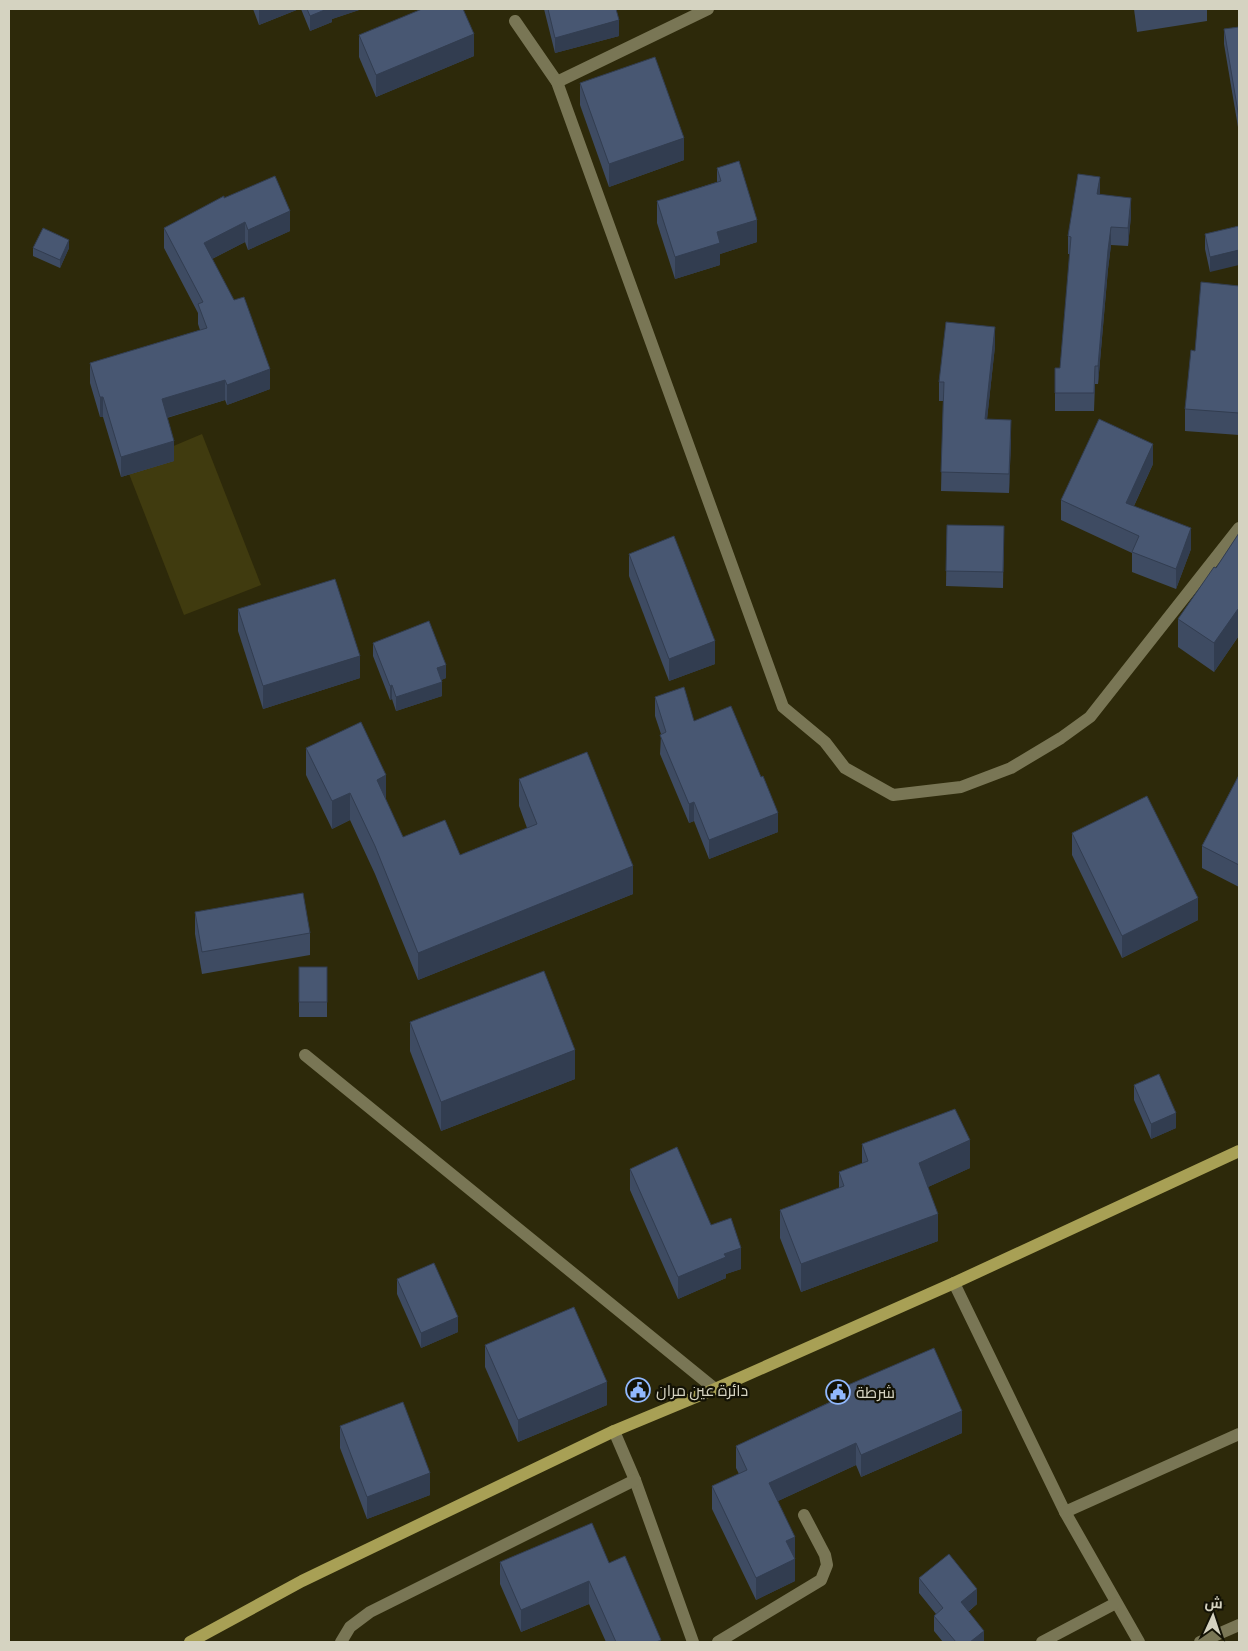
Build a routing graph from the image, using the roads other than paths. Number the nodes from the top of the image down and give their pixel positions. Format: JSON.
{"nodes":[{"id":1,"x":708,"y":9,"type":"edge"},
{"id":2,"x":516,"y":21,"type":"dead end"},
{"id":3,"x":557,"y":82,"type":"junction"},
{"id":4,"x":1239,"y":528,"type":"edge"},
{"id":5,"x":305,"y":1055,"type":"dead end"},
{"id":6,"x":1239,"y":1151,"type":"edge"},
{"id":7,"x":954,"y":1283,"type":"junction"},
{"id":8,"x":715,"y":1389,"type":"junction"},
{"id":9,"x":614,"y":1431,"type":"junction"},
{"id":10,"x":1239,"y":1434,"type":"edge"},
{"id":11,"x":635,"y":1480,"type":"junction"},
{"id":12,"x":1065,"y":1512,"type":"junction"},
{"id":13,"x":804,"y":1515,"type":"dead end"},
{"id":14,"x":1116,"y":1603,"type":"junction"},
{"id":15,"x":1239,"y":1625,"type":"edge"},
{"id":16,"x":190,"y":1642,"type":"edge"},
{"id":17,"x":341,"y":1642,"type":"edge"},
{"id":18,"x":693,"y":1642,"type":"edge"},
{"id":19,"x":718,"y":1642,"type":"edge"},
{"id":20,"x":1042,"y":1642,"type":"edge"},
{"id":21,"x":1139,"y":1642,"type":"edge"},
{"id":22,"x":1200,"y":1642,"type":"edge"}],
"edges":[{"from":1,"to":3,"type":"street"},
{"from":2,"to":3,"type":"street"},
{"from":3,"to":4,"type":"street"},
{"from":5,"to":8,"type":"street"},
{"from":6,"to":7,"type":"main road"},
{"from":7,"to":8,"type":"main road"},
{"from":7,"to":12,"type":"street"},
{"from":8,"to":9,"type":"main road"},
{"from":9,"to":11,"type":"street"},
{"from":9,"to":16,"type":"main road"},
{"from":10,"to":12,"type":"street"},
{"from":11,"to":17,"type":"street"},
{"from":11,"to":18,"type":"street"},
{"from":12,"to":14,"type":"street"},
{"from":13,"to":19,"type":"street"},
{"from":14,"to":20,"type":"street"},
{"from":14,"to":21,"type":"street"},
{"from":15,"to":22,"type":"street"}]}
